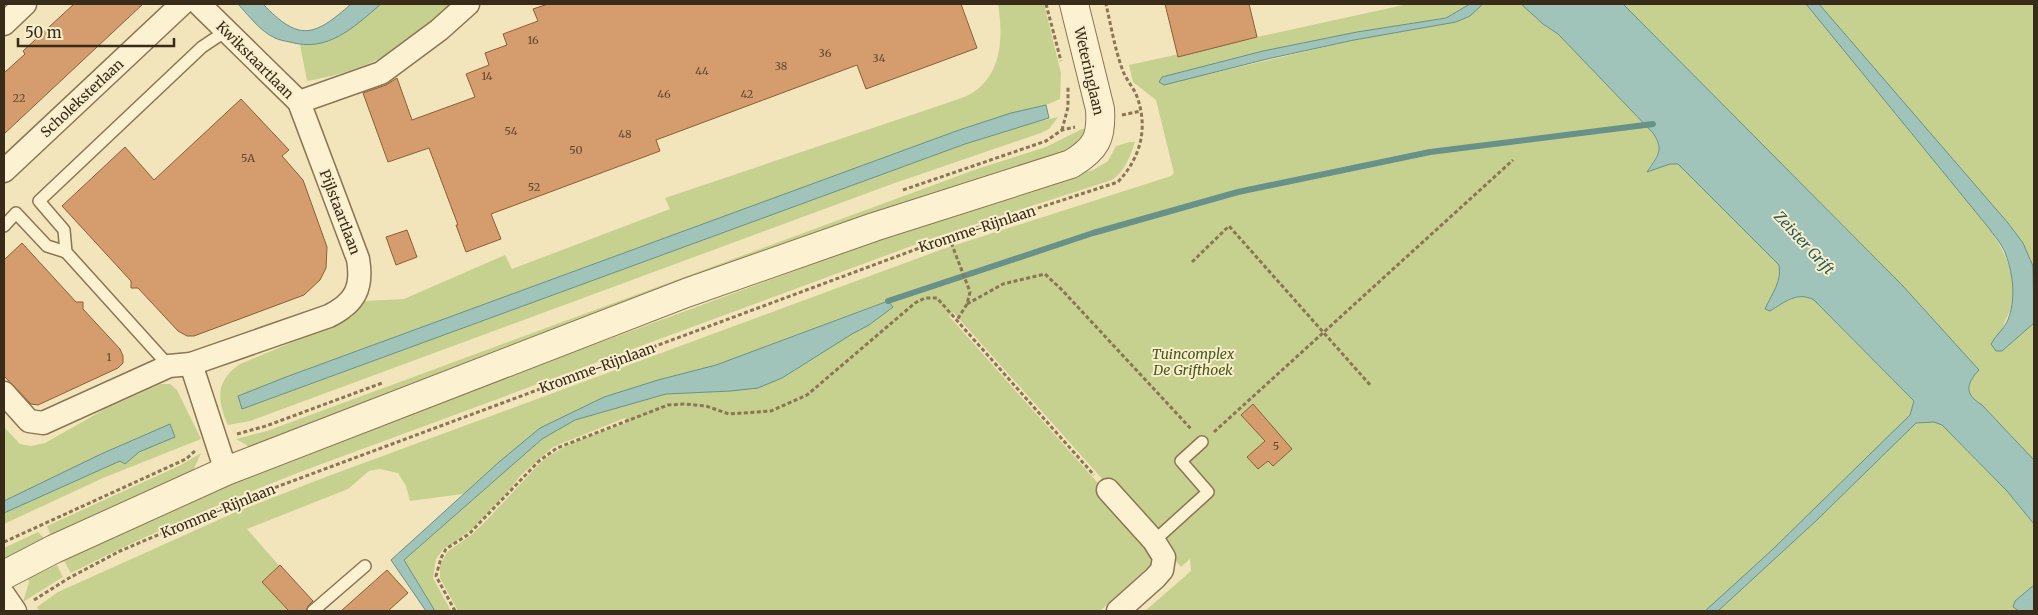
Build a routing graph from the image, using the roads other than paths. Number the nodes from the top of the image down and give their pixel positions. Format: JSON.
{"nodes":[{"id":1,"x":25,"y":4,"type":"edge"},
{"id":2,"x":182,"y":4,"type":"edge"},
{"id":3,"x":199,"y":4,"type":"edge"},
{"id":4,"x":468,"y":4,"type":"edge"},
{"id":5,"x":1074,"y":4,"type":"edge"},
{"id":6,"x":4,"y":24,"type":"edge"},
{"id":7,"x":226,"y":30,"type":"junction"},
{"id":8,"x":299,"y":102,"type":"junction"},
{"id":9,"x":4,"y":171,"type":"edge"},
{"id":10,"x":4,"y":226,"type":"edge"},
{"id":11,"x":66,"y":252,"type":"junction"},
{"id":12,"x":180,"y":365,"type":"junction"},
{"id":13,"x":4,"y":392,"type":"edge"},
{"id":14,"x":1202,"y":442,"type":"road end"},
{"id":15,"x":226,"y":471,"type":"junction"},
{"id":16,"x":1108,"y":490,"type":"road end"},
{"id":17,"x":1154,"y":541,"type":"junction"},
{"id":18,"x":365,"y":566,"type":"dead end"},
{"id":19,"x":4,"y":575,"type":"edge"},
{"id":20,"x":4,"y":595,"type":"edge"},
{"id":21,"x":23,"y":606,"type":"edge"},
{"id":22,"x":313,"y":611,"type":"edge"},
{"id":23,"x":1118,"y":611,"type":"edge"}],
"edges":[{"from":1,"to":6,"type":"street"},
{"from":2,"to":9,"type":"street","name":"Scholeksterlaan"},
{"from":3,"to":7,"type":"street","name":"Kwikstaartlaan"},
{"from":4,"to":8,"type":"street","name":"Kwikstaartlaan"},
{"from":5,"to":15,"type":"street","name":"Weteringlaan"},
{"from":7,"to":8,"type":"street","name":"Kwikstaartlaan"},
{"from":7,"to":11,"type":"lane"},
{"from":8,"to":12,"type":"street","name":"Pijlstaartlaan"},
{"from":10,"to":11,"type":"lane"},
{"from":11,"to":12,"type":"lane"},
{"from":12,"to":13,"type":"street","name":"Pijlstaartlaan"},
{"from":12,"to":15,"type":"street"},
{"from":14,"to":17,"type":"lane"},
{"from":15,"to":19,"type":"street"},
{"from":16,"to":17,"type":"street"},
{"from":17,"to":23,"type":"street"},
{"from":18,"to":22,"type":"lane"},
{"from":20,"to":21,"type":"street"}]}
